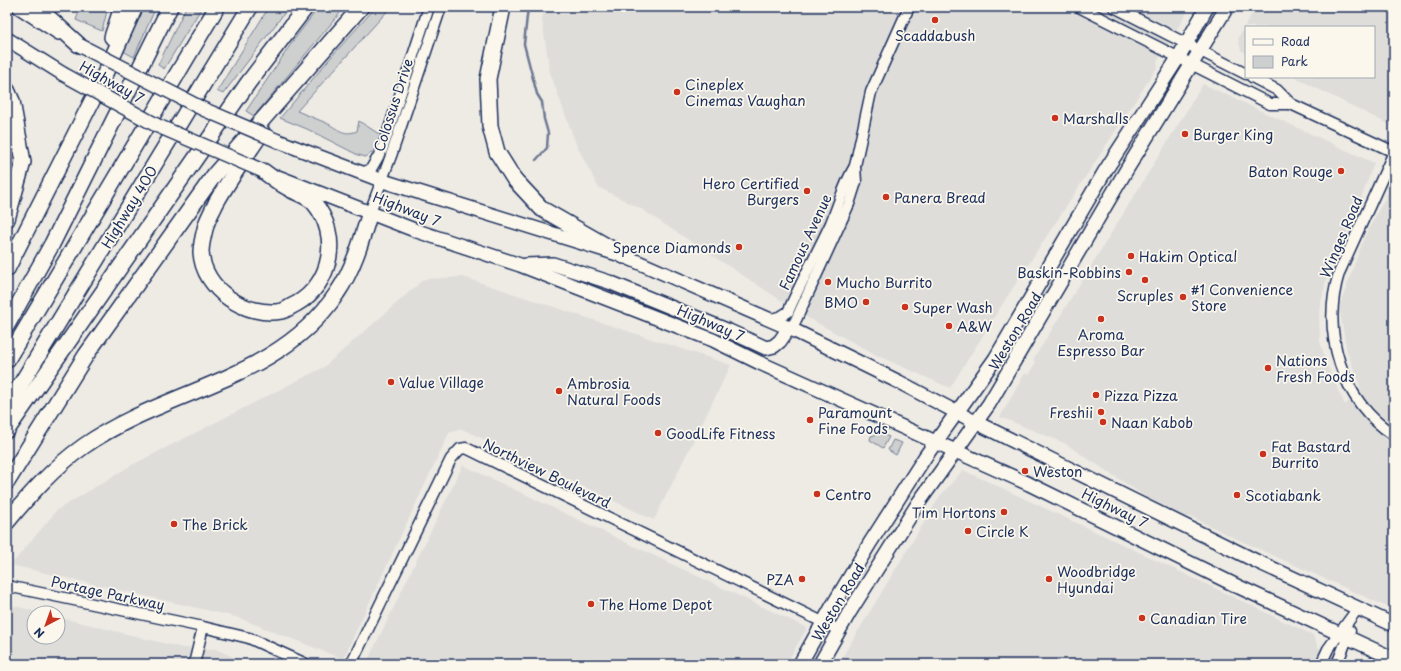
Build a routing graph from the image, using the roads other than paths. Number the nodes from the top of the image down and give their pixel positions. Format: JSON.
{"nodes":[{"id":1,"x":19,"y":7,"type":"edge"},
{"id":2,"x":37,"y":7,"type":"edge"},
{"id":3,"x":122,"y":7,"type":"edge"},
{"id":4,"x":134,"y":7,"type":"edge"},
{"id":5,"x":170,"y":7,"type":"edge"},
{"id":6,"x":218,"y":7,"type":"edge"},
{"id":7,"x":250,"y":7,"type":"edge"},
{"id":8,"x":306,"y":7,"type":"edge"},
{"id":9,"x":361,"y":7,"type":"edge"},
{"id":10,"x":430,"y":7,"type":"edge"},
{"id":11,"x":441,"y":7,"type":"edge"},
{"id":12,"x":502,"y":7,"type":"edge"},
{"id":13,"x":909,"y":7,"type":"edge"},
{"id":14,"x":1079,"y":7,"type":"edge"},
{"id":15,"x":1114,"y":7,"type":"edge"},
{"id":16,"x":1207,"y":7,"type":"edge"},
{"id":17,"x":1227,"y":7,"type":"edge"},
{"id":18,"x":7,"y":39,"type":"edge"},
{"id":19,"x":1185,"y":44,"type":"junction"},
{"id":20,"x":79,"y":45,"type":"junction"},
{"id":21,"x":1200,"y":52,"type":"junction"},
{"id":22,"x":1178,"y":58,"type":"junction"},
{"id":23,"x":1192,"y":65,"type":"junction"},
{"id":24,"x":1245,"y":74,"type":"edge"},
{"id":25,"x":1254,"y":78,"type":"edge"},
{"id":26,"x":98,"y":89,"type":"junction"},
{"id":27,"x":7,"y":90,"type":"edge"},
{"id":28,"x":280,"y":98,"type":"junction"},
{"id":29,"x":1291,"y":104,"type":"junction"},
{"id":30,"x":395,"y":132,"type":"junction"},
{"id":31,"x":388,"y":152,"type":"junction"},
{"id":32,"x":1394,"y":152,"type":"edge"},
{"id":33,"x":855,"y":166,"type":"junction"},
{"id":34,"x":263,"y":171,"type":"junction"},
{"id":35,"x":362,"y":173,"type":"junction"},
{"id":36,"x":383,"y":181,"type":"junction"},
{"id":37,"x":370,"y":212,"type":"junction"},
{"id":38,"x":7,"y":219,"type":"edge"},
{"id":39,"x":624,"y":256,"type":"junction"},
{"id":40,"x":520,"y":266,"type":"junction"},
{"id":41,"x":7,"y":270,"type":"edge"},
{"id":42,"x":770,"y":320,"type":"junction"},
{"id":43,"x":7,"y":324,"type":"edge"},
{"id":44,"x":789,"y":328,"type":"junction"},
{"id":45,"x":7,"y":360,"type":"edge"},
{"id":46,"x":7,"y":407,"type":"edge"},
{"id":47,"x":957,"y":413,"type":"junction"},
{"id":48,"x":977,"y":423,"type":"junction"},
{"id":49,"x":7,"y":430,"type":"edge"},
{"id":50,"x":1394,"y":435,"type":"edge"},
{"id":51,"x":936,"y":442,"type":"junction"},
{"id":52,"x":957,"y":450,"type":"junction"},
{"id":53,"x":7,"y":482,"type":"edge"},
{"id":54,"x":7,"y":522,"type":"edge"},
{"id":55,"x":7,"y":586,"type":"edge"},
{"id":56,"x":1358,"y":608,"type":"junction"},
{"id":57,"x":823,"y":623,"type":"junction"},
{"id":58,"x":1394,"y":625,"type":"edge"},
{"id":59,"x":203,"y":627,"type":"junction"},
{"id":60,"x":839,"y":630,"type":"junction"},
{"id":61,"x":1344,"y":636,"type":"junction"},
{"id":62,"x":1394,"y":659,"type":"edge"},
{"id":63,"x":194,"y":664,"type":"edge"},
{"id":64,"x":306,"y":664,"type":"edge"},
{"id":65,"x":351,"y":664,"type":"edge"},
{"id":66,"x":800,"y":664,"type":"edge"},
{"id":67,"x":820,"y":664,"type":"edge"},
{"id":68,"x":1321,"y":664,"type":"edge"},
{"id":69,"x":1337,"y":664,"type":"edge"}],
"edges":[{"from":1,"to":20,"type":"main road","name":"Highway 7"},
{"from":2,"to":20,"type":"highway"},
{"from":3,"to":26,"type":"highway"},
{"from":4,"to":26,"type":"highway"},
{"from":5,"to":43,"type":"highway"},
{"from":6,"to":45,"type":"highway","name":"Highway 400"},
{"from":7,"to":46,"type":"highway","name":"Highway 400"},
{"from":8,"to":49,"type":"highway"},
{"from":9,"to":28,"type":"highway"},
{"from":10,"to":30,"type":"street","name":"Colossus Drive"},
{"from":11,"to":30,"type":"street","name":"Colossus Drive"},
{"from":12,"to":39,"type":"highway"},
{"from":13,"to":33,"type":"street","name":"Famous Avenue"},
{"from":14,"to":22,"type":"street"},
{"from":15,"to":19,"type":"street"},
{"from":16,"to":19,"type":"main road","name":"Weston Road"},
{"from":17,"to":21,"type":"main road","name":"Weston Road"},
{"from":18,"to":34,"type":"main road","name":"Highway 7","bridge":true},
{"from":19,"to":21,"type":"street"},
{"from":19,"to":22,"type":"main road","name":"Weston Road"},
{"from":20,"to":35,"type":"main road","name":"Highway 7","bridge":true},
{"from":21,"to":23,"type":"main road","name":"Weston Road"},
{"from":21,"to":24,"type":"street"},
{"from":22,"to":23,"type":"street"},
{"from":22,"to":47,"type":"main road","name":"Weston Road"},
{"from":23,"to":29,"type":"street"},
{"from":23,"to":48,"type":"main road","name":"Weston Road"},
{"from":25,"to":29,"type":"street"},
{"from":26,"to":41,"type":"highway"},
{"from":27,"to":38,"type":"highway"},
{"from":28,"to":34,"type":"highway"},
{"from":28,"to":53,"type":"highway"},
{"from":29,"to":32,"type":"street"},
{"from":30,"to":31,"type":"street","name":"Colossus Drive"},
{"from":31,"to":35,"type":"street","name":"Colossus Drive"},
{"from":31,"to":36,"type":"street","name":"Colossus Drive"},
{"from":32,"to":50,"type":"street","name":"Winges Road"},
{"from":33,"to":42,"type":"street","name":"Famous Avenue"},
{"from":33,"to":44,"type":"street","name":"Famous Avenue"},
{"from":34,"to":37,"type":"main road","name":"Highway 7"},
{"from":35,"to":36,"type":"main road","name":"Highway 7"},
{"from":36,"to":37,"type":"street","name":"Colossus Drive"},
{"from":36,"to":39,"type":"main road","name":"Highway 7"},
{"from":37,"to":40,"type":"main road","name":"Highway 7"},
{"from":37,"to":54,"type":"highway"},
{"from":39,"to":42,"type":"main road","name":"Highway 7"},
{"from":40,"to":44,"type":"main road"},
{"from":40,"to":51,"type":"main road","name":"Highway 7"},
{"from":42,"to":44,"type":"main road","name":"Highway 7"},
{"from":44,"to":47,"type":"main road","name":"Highway 7"},
{"from":47,"to":48,"type":"main road","name":"Highway 7"},
{"from":47,"to":51,"type":"main road","name":"Weston Road"},
{"from":48,"to":52,"type":"main road","name":"Weston Road"},
{"from":48,"to":56,"type":"main road","name":"Highway 7"},
{"from":51,"to":52,"type":"main road","name":"Highway 7"},
{"from":51,"to":57,"type":"main road","name":"Weston Road"},
{"from":52,"to":60,"type":"main road","name":"Weston Road"},
{"from":52,"to":61,"type":"main road","name":"Highway 7"},
{"from":55,"to":59,"type":"street","name":"Portage Parkway"},
{"from":56,"to":58,"type":"main road","name":"Highway 7"},
{"from":56,"to":61,"type":"street"},
{"from":57,"to":60,"type":"street","name":"Northview Boulevard"},
{"from":57,"to":65,"type":"street","name":"Northview Boulevard"},
{"from":57,"to":66,"type":"main road","name":"Weston Road"},
{"from":59,"to":63,"type":"street"},
{"from":59,"to":64,"type":"street","name":"Portage Parkway"},
{"from":60,"to":67,"type":"main road","name":"Weston Road"},
{"from":61,"to":62,"type":"main road","name":"Highway 7"},
{"from":61,"to":68,"type":"street"},
{"from":61,"to":69,"type":"street"}]}
